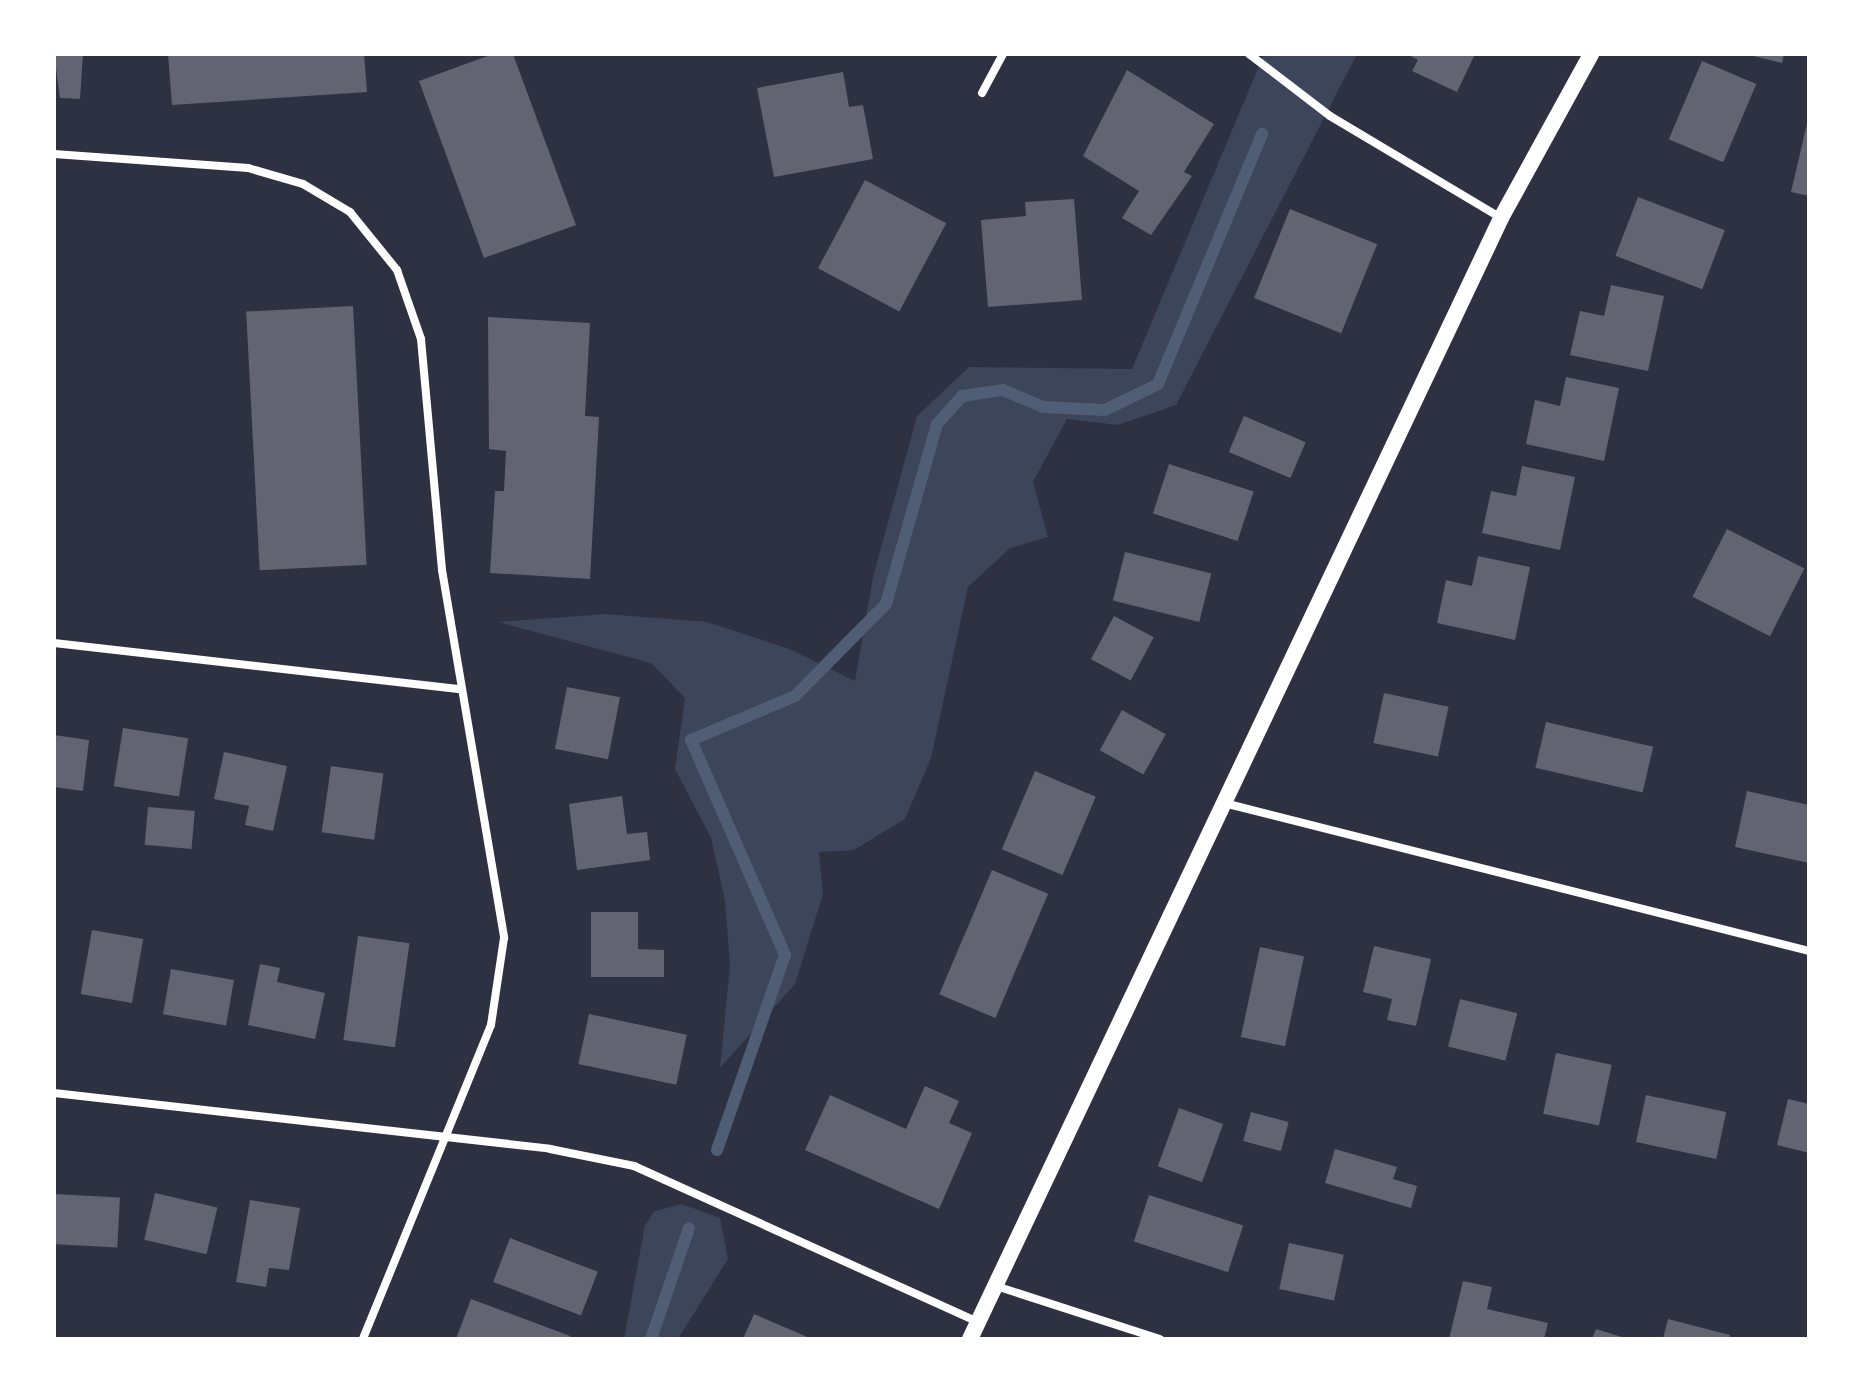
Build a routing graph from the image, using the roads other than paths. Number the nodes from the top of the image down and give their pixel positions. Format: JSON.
{"nodes":[{"id":1,"x":1003,"y":54,"type":"edge"},
{"id":2,"x":1249,"y":54,"type":"edge"},
{"id":3,"x":1591,"y":54,"type":"edge"},
{"id":4,"x":982,"y":93,"type":"dead end"},
{"id":5,"x":54,"y":154,"type":"edge"},
{"id":6,"x":1501,"y":218,"type":"junction"},
{"id":7,"x":54,"y":643,"type":"edge"},
{"id":8,"x":460,"y":689,"type":"junction"},
{"id":9,"x":1228,"y":804,"type":"junction"},
{"id":10,"x":1809,"y":951,"type":"edge"},
{"id":11,"x":54,"y":1093,"type":"edge"},
{"id":12,"x":449,"y":1139,"type":"junction"},
{"id":13,"x":999,"y":1287,"type":"junction"},
{"id":14,"x":978,"y":1322,"type":"junction"},
{"id":15,"x":363,"y":1339,"type":"edge"},
{"id":16,"x":970,"y":1339,"type":"edge"},
{"id":17,"x":1160,"y":1339,"type":"edge"}],
"edges":[{"from":1,"to":4,"type":"street"},
{"from":2,"to":6,"type":"street"},
{"from":3,"to":6,"type":"main road"},
{"from":5,"to":8,"type":"street"},
{"from":6,"to":9,"type":"main road"},
{"from":7,"to":8,"type":"street"},
{"from":8,"to":12,"type":"street"},
{"from":9,"to":10,"type":"street"},
{"from":9,"to":13,"type":"main road"},
{"from":11,"to":12,"type":"street"},
{"from":12,"to":14,"type":"street"},
{"from":12,"to":15,"type":"street"},
{"from":13,"to":14,"type":"main road"},
{"from":13,"to":17,"type":"street"},
{"from":14,"to":16,"type":"main road"}]}
